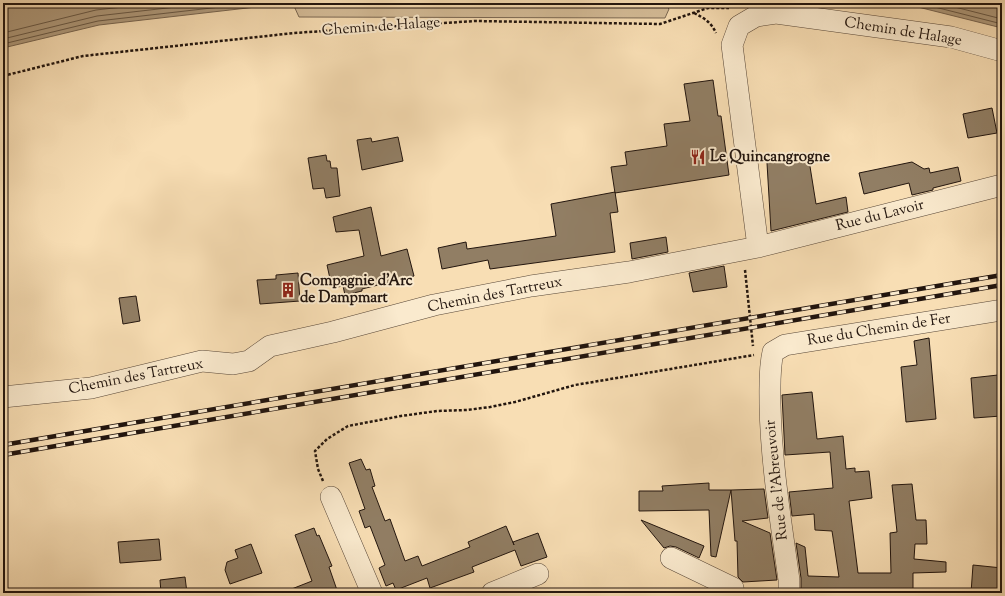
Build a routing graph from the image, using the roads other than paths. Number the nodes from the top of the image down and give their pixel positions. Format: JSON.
{"nodes":[{"id":1,"x":1002,"y":51,"type":"edge"},
{"id":2,"x":1002,"y":185,"type":"edge"},
{"id":3,"x":758,"y":246,"type":"junction"},
{"id":4,"x":1002,"y":310,"type":"edge"},
{"id":5,"x":762,"y":361,"type":"joint"},
{"id":6,"x":3,"y":397,"type":"edge"},
{"id":7,"x":331,"y":497,"type":"road end"},
{"id":8,"x":671,"y":558,"type":"dead end"},
{"id":9,"x":538,"y":574,"type":"dead end"},
{"id":10,"x":372,"y":593,"type":"edge"},
{"id":11,"x":492,"y":593,"type":"edge"},
{"id":12,"x":734,"y":593,"type":"edge"},
{"id":13,"x":789,"y":593,"type":"edge"}],
"edges":[{"from":1,"to":3,"type":"street","name":"Chemin de Halage"},
{"from":2,"to":3,"type":"street","name":"Rue du Lavoir"},
{"from":3,"to":6,"type":"street","name":"Chemin des Tartreux"},
{"from":4,"to":5,"type":"street","name":"Rue du Chemin de Fer"},
{"from":5,"to":13,"type":"street","name":"Rue de l'Abreuvoir"},
{"from":7,"to":10,"type":"street"},
{"from":8,"to":12,"type":"street"},
{"from":9,"to":11,"type":"street"}]}
